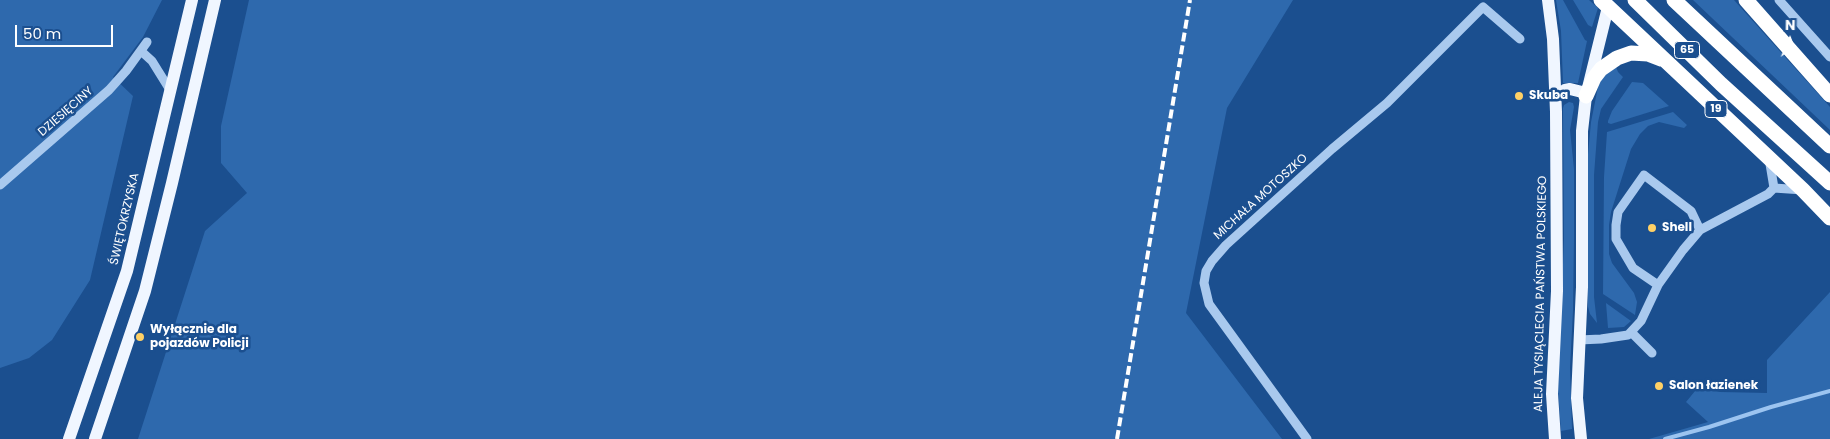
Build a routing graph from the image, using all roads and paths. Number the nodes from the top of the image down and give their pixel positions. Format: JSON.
{"nodes":[{"id":1,"x":192,"y":0,"type":"edge"},
{"id":2,"x":214,"y":0,"type":"edge"},
{"id":3,"x":1548,"y":0,"type":"edge"},
{"id":4,"x":1635,"y":0,"type":"edge"},
{"id":5,"x":1674,"y":0,"type":"edge"},
{"id":6,"x":1746,"y":0,"type":"edge"},
{"id":7,"x":1778,"y":0,"type":"edge"},
{"id":8,"x":1606,"y":2,"type":"edge"},
{"id":9,"x":1520,"y":39,"type":"dead end"},
{"id":10,"x":147,"y":42,"type":"dead end"},
{"id":11,"x":141,"y":51,"type":"junction"},
{"id":12,"x":1830,"y":56,"type":"edge"},
{"id":13,"x":1664,"y":60,"type":"junction"},
{"id":14,"x":170,"y":90,"type":"junction"},
{"id":15,"x":1830,"y":95,"type":"edge"},
{"id":16,"x":1586,"y":96,"type":"junction"},
{"id":17,"x":1556,"y":98,"type":"junction"},
{"id":18,"x":1830,"y":146,"type":"edge"},
{"id":19,"x":1769,"y":158,"type":"junction"},
{"id":20,"x":1830,"y":183,"type":"edge"},
{"id":21,"x":0,"y":185,"type":"edge"},
{"id":22,"x":1774,"y":188,"type":"junction"},
{"id":23,"x":1803,"y":190,"type":"junction"},
{"id":24,"x":1830,"y":218,"type":"edge"},
{"id":25,"x":1700,"y":230,"type":"junction"},
{"id":26,"x":1658,"y":286,"type":"junction"},
{"id":27,"x":1631,"y":332,"type":"junction"},
{"id":28,"x":1579,"y":340,"type":"junction"},
{"id":29,"x":1652,"y":353,"type":"dead end"},
{"id":30,"x":1579,"y":436,"type":"edge"},
{"id":31,"x":69,"y":439,"type":"edge"},
{"id":32,"x":95,"y":439,"type":"edge"},
{"id":33,"x":1307,"y":439,"type":"edge"},
{"id":34,"x":1555,"y":439,"type":"edge"}],
"edges":[{"from":1,"to":14,"type":"main road","name":"ŚWIĘTOKRZYSKA"},
{"from":2,"to":32,"type":"main road"},
{"from":3,"to":17,"type":"main road","name":"ALEJA TYSIĄCLECIA PAŃSTWA POLSKIEGO"},
{"from":4,"to":20,"type":"highway","number":"65"},
{"from":5,"to":18,"type":"highway","number":"65"},
{"from":6,"to":15,"type":"highway"},
{"from":7,"to":12,"type":"street"},
{"from":8,"to":13,"type":"highway","number":"19"},
{"from":8,"to":16,"type":"main road"},
{"from":9,"to":33,"type":"street","name":"MICHAŁA MOTOSZKO"},
{"from":10,"to":11,"type":"street","name":"DZIESIĘCINY"},
{"from":11,"to":14,"type":"street"},
{"from":11,"to":21,"type":"street","name":"DZIESIĘCINY"},
{"from":13,"to":16,"type":"highway"},
{"from":13,"to":19,"type":"highway","number":"19"},
{"from":14,"to":31,"type":"main road","name":"ŚWIĘTOKRZYSKA"},
{"from":16,"to":17,"type":"main road"},
{"from":16,"to":28,"type":"main road"},
{"from":17,"to":34,"type":"main road","name":"ALEJA TYSIĄCLECIA PAŃSTWA POLSKIEGO"},
{"from":19,"to":22,"type":"street"},
{"from":19,"to":23,"type":"highway","number":"19"},
{"from":22,"to":23,"type":"street"},
{"from":22,"to":25,"type":"street"},
{"from":23,"to":24,"type":"highway","number":"19"},
{"from":25,"to":26,"type":"street"},
{"from":25,"to":26,"type":"street"},
{"from":26,"to":27,"type":"street"},
{"from":27,"to":28,"type":"street"},
{"from":27,"to":29,"type":"street"},
{"from":28,"to":30,"type":"main road"}]}
